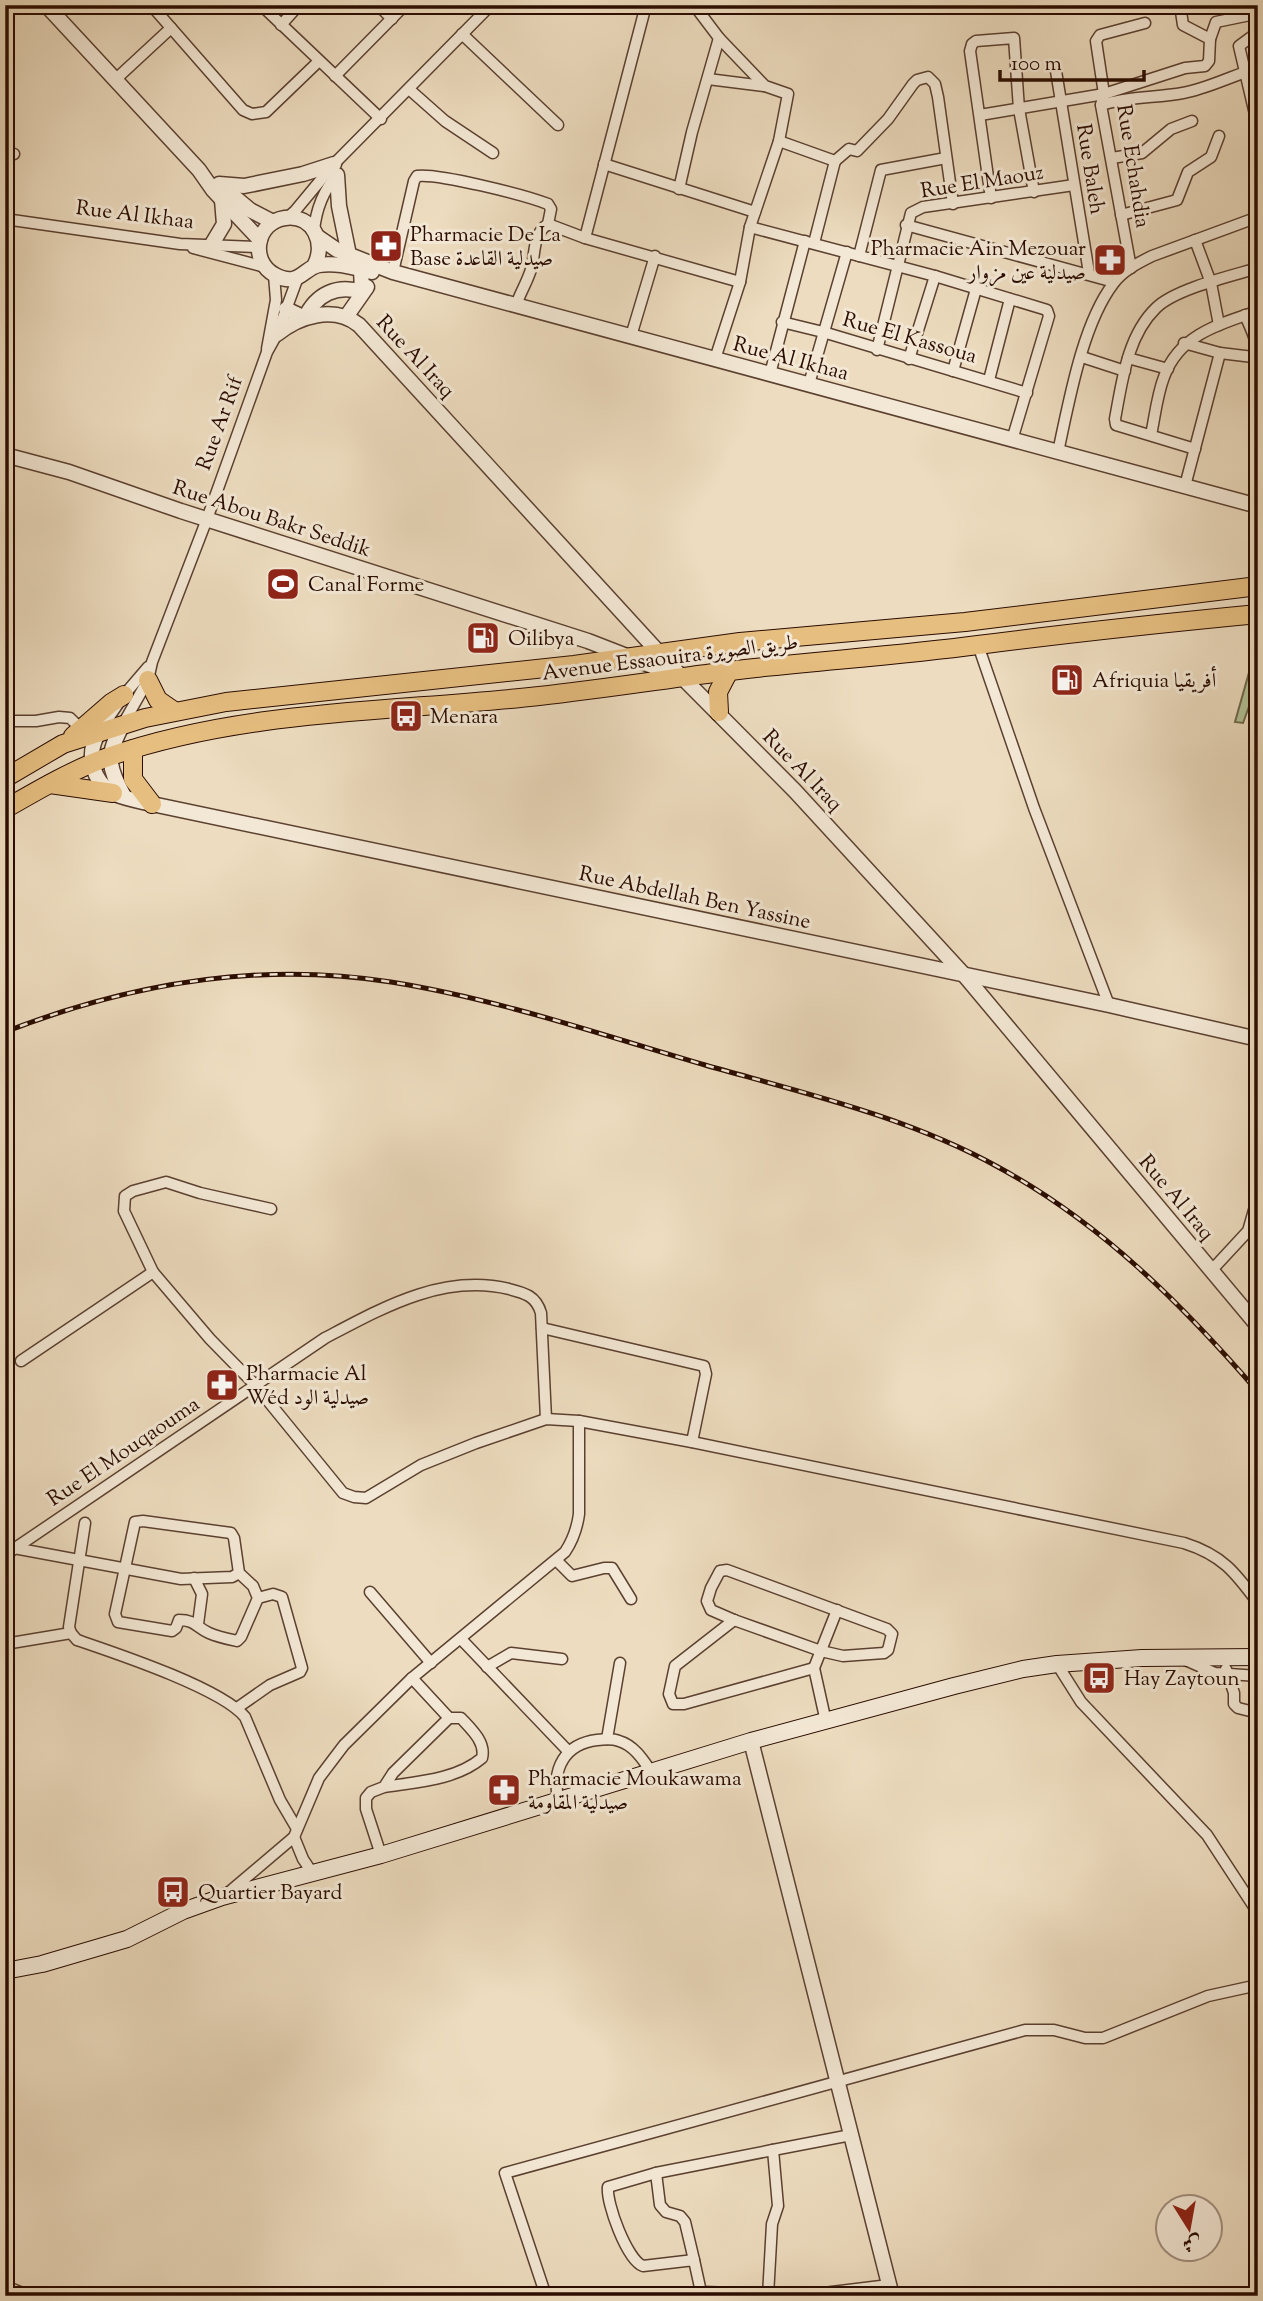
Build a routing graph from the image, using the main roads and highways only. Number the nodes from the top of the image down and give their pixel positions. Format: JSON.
{"nodes":[{"id":1,"x":1258,"y":586,"type":"edge"},
{"id":2,"x":1258,"y":614,"type":"edge"},
{"id":3,"x":150,"y":671,"type":"road end"},
{"id":4,"x":729,"y":671,"type":"junction"},
{"id":5,"x":124,"y":695,"type":"road end"},
{"id":6,"x":174,"y":711,"type":"junction"},
{"id":7,"x":719,"y":712,"type":"road end"},
{"id":8,"x":90,"y":731,"type":"junction"},
{"id":9,"x":133,"y":750,"type":"junction"},
{"id":10,"x":5,"y":778,"type":"edge"},
{"id":11,"x":50,"y":784,"type":"junction"},
{"id":12,"x":119,"y":795,"type":"road end"},
{"id":13,"x":152,"y":804,"type":"road end"},
{"id":14,"x":5,"y":809,"type":"edge"},
{"id":15,"x":1258,"y":1657,"type":"edge"},
{"id":16,"x":5,"y":1971,"type":"edge"}],
"edges":[{"from":1,"to":6,"type":"main road","name":"Avenue Essaouira طريق الصويرة"},
{"from":2,"to":4,"type":"main road","name":"Avenue Essaouira طريق الصويرة"},
{"from":3,"to":6,"type":"main road"},
{"from":4,"to":7,"type":"main road"},
{"from":4,"to":9,"type":"main road","name":"Avenue Essaouira طريق الصويرة"},
{"from":5,"to":8,"type":"main road"},
{"from":6,"to":8,"type":"main road","name":"Avenue Essaouira طريق الصويرة"},
{"from":8,"to":10,"type":"main road","name":"Avenue Essaouira طريق الصويرة"},
{"from":9,"to":11,"type":"main road","name":"Avenue Essaouira طريق الصويرة"},
{"from":9,"to":13,"type":"main road"},
{"from":11,"to":12,"type":"main road"},
{"from":11,"to":14,"type":"main road","name":"Avenue Essaouira طريق الصويرة"},
{"from":15,"to":16,"type":"main road"}]}
